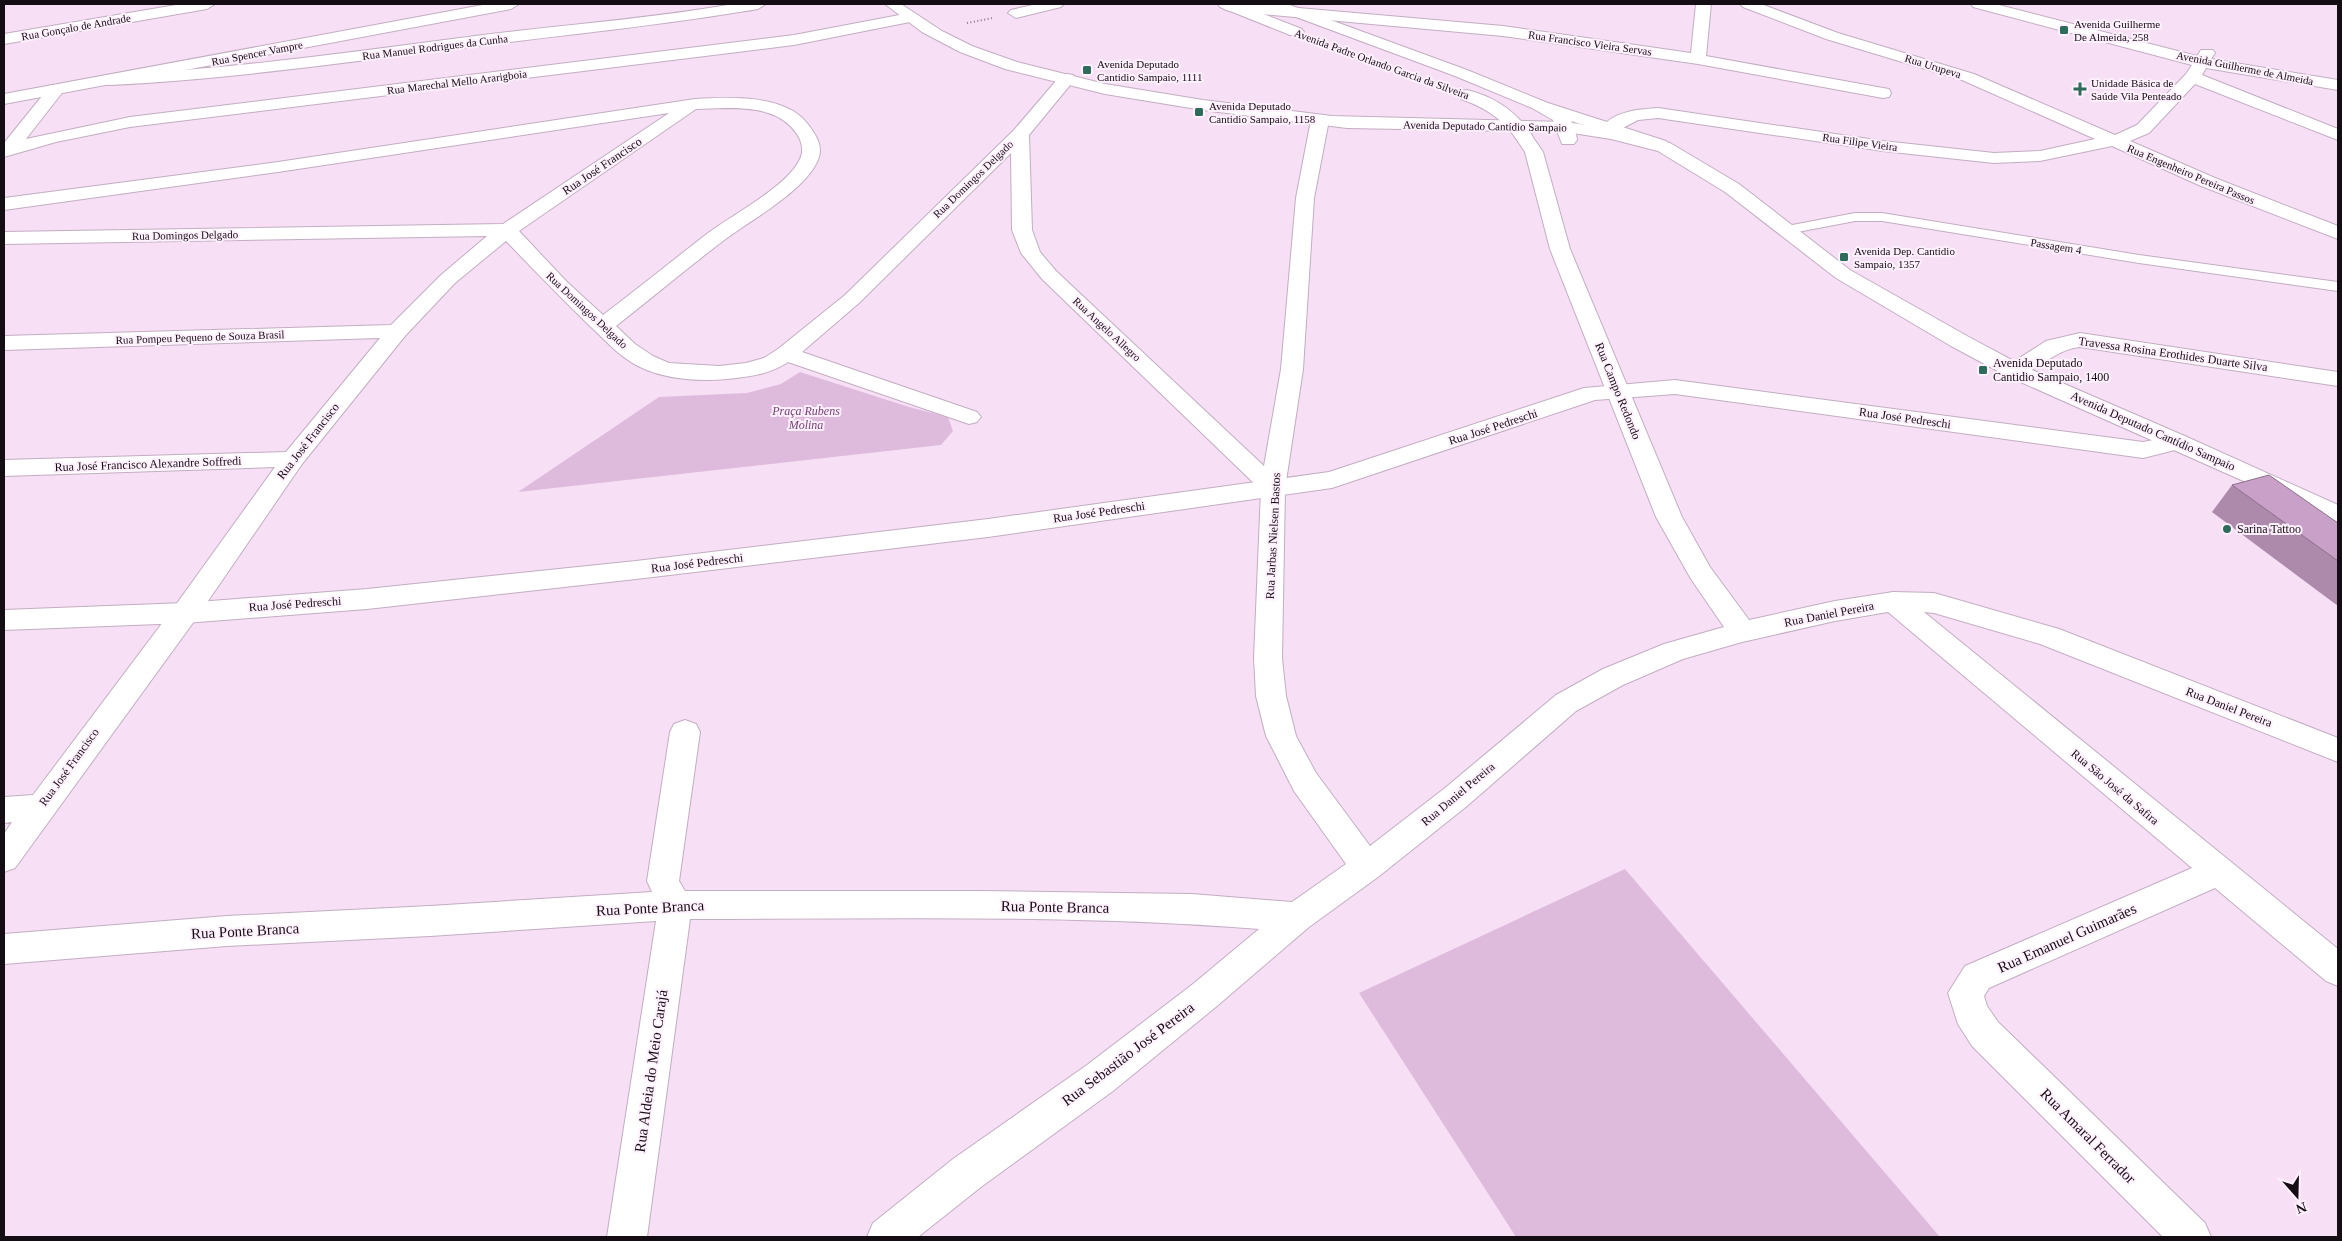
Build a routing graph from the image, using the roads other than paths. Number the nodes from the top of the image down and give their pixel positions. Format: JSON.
{"nodes":[{"id":1,"x":207,"y":4,"type":"edge"},
{"id":2,"x":511,"y":4,"type":"edge"},
{"id":3,"x":758,"y":4,"type":"edge"},
{"id":4,"x":892,"y":4,"type":"edge"},
{"id":5,"x":1056,"y":4,"type":"edge"},
{"id":6,"x":1274,"y":4,"type":"edge"},
{"id":7,"x":1704,"y":4,"type":"edge"},
{"id":8,"x":1748,"y":4,"type":"edge"},
{"id":9,"x":1978,"y":4,"type":"edge"},
{"id":10,"x":2022,"y":4,"type":"edge"},
{"id":11,"x":1227,"y":5,"type":"edge"},
{"id":12,"x":469,"y":8,"type":"edge"},
{"id":13,"x":1293,"y":12,"type":"junction"},
{"id":14,"x":1016,"y":13,"type":"road end"},
{"id":15,"x":910,"y":18,"type":"junction"},
{"id":16,"x":1307,"y":36,"type":"dead end"},
{"id":17,"x":4,"y":39,"type":"edge"},
{"id":18,"x":2203,"y":57,"type":"junction"},
{"id":19,"x":1698,"y":59,"type":"junction"},
{"id":20,"x":2338,"y":73,"type":"edge"},
{"id":21,"x":2192,"y":77,"type":"junction"},
{"id":22,"x":1067,"y":79,"type":"junction"},
{"id":23,"x":110,"y":80,"type":"junction"},
{"id":24,"x":2338,"y":85,"type":"edge"},
{"id":25,"x":1448,"y":88,"type":"dead end"},
{"id":26,"x":57,"y":89,"type":"junction"},
{"id":27,"x":1884,"y":92,"type":"dead end"},
{"id":28,"x":4,"y":99,"type":"edge"},
{"id":29,"x":695,"y":104,"type":"junction"},
{"id":30,"x":1538,"y":104,"type":"junction"},
{"id":31,"x":1325,"y":120,"type":"junction"},
{"id":32,"x":1611,"y":127,"type":"junction"},
{"id":33,"x":1521,"y":131,"type":"junction"},
{"id":34,"x":1567,"y":133,"type":"junction"},
{"id":35,"x":1020,"y":134,"type":"junction"},
{"id":36,"x":2338,"y":135,"type":"edge"},
{"id":37,"x":2112,"y":141,"type":"junction"},
{"id":38,"x":1664,"y":147,"type":"junction"},
{"id":39,"x":5,"y":151,"type":"edge"},
{"id":40,"x":1694,"y":165,"type":"junction"},
{"id":41,"x":4,"y":204,"type":"edge"},
{"id":42,"x":507,"y":230,"type":"junction"},
{"id":43,"x":1787,"y":230,"type":"junction"},
{"id":44,"x":2338,"y":233,"type":"edge"},
{"id":45,"x":4,"y":238,"type":"edge"},
{"id":46,"x":2332,"y":286,"type":"edge"},
{"id":47,"x":604,"y":326,"type":"junction"},
{"id":48,"x":396,"y":331,"type":"junction"},
{"id":49,"x":4,"y":343,"type":"edge"},
{"id":50,"x":786,"y":354,"type":"junction"},
{"id":51,"x":2015,"y":370,"type":"junction"},
{"id":52,"x":2338,"y":379,"type":"edge"},
{"id":53,"x":1618,"y":390,"type":"junction"},
{"id":54,"x":969,"y":416,"type":"dead end"},
{"id":55,"x":2178,"y":442,"type":"junction"},
{"id":56,"x":293,"y":459,"type":"junction"},
{"id":57,"x":4,"y":468,"type":"edge"},
{"id":58,"x":1272,"y":488,"type":"junction"},
{"id":59,"x":2338,"y":515,"type":"edge"},
{"id":60,"x":1893,"y":602,"type":"junction"},
{"id":61,"x":185,"y":613,"type":"junction"},
{"id":62,"x":4,"y":620,"type":"edge"},
{"id":63,"x":1742,"y":632,"type":"junction"},
{"id":64,"x":686,"y":732,"type":"dead end"},
{"id":65,"x":2338,"y":750,"type":"edge"},
{"id":66,"x":17,"y":811,"type":"edge"},
{"id":67,"x":4,"y":858,"type":"edge"},
{"id":68,"x":1367,"y":867,"type":"junction"},
{"id":69,"x":2217,"y":872,"type":"junction"},
{"id":70,"x":674,"y":905,"type":"junction"},
{"id":71,"x":1297,"y":917,"type":"junction"},
{"id":72,"x":4,"y":949,"type":"edge"},
{"id":73,"x":2338,"y":970,"type":"edge"},
{"id":74,"x":1985,"y":1034,"type":"joint"},
{"id":75,"x":626,"y":1237,"type":"edge"},
{"id":76,"x":887,"y":1237,"type":"edge"},
{"id":77,"x":2191,"y":1237,"type":"edge"}],
"edges":[{"from":1,"to":17,"type":"street","name":"Rua Gonçalo de Andrade"},
{"from":2,"to":12,"type":"street","name":"Rua Spencer Vampre"},
{"from":3,"to":23,"type":"street","name":"Rua Manuel Rodrigues da Cunha"},
{"from":4,"to":15,"type":"street","name":"Avenida Deputado Cantídio Sampaio"},
{"from":5,"to":14,"type":"street"},
{"from":6,"to":13,"type":"street","name":"Avenida Padre Orlando Garcia da Silveira"},
{"from":7,"to":19,"type":"street"},
{"from":8,"to":37,"type":"street","name":"Rua Urupeva"},
{"from":9,"to":18,"type":"street","name":"Avenida Guilherme de Almeida"},
{"from":10,"to":18,"type":"street","name":"Avenida Guilherme de Almeida"},
{"from":11,"to":13,"type":"street","name":"Avenida Padre Orlando Garcia da Silveira"},
{"from":11,"to":16,"type":"street","name":"Avenida Padre Orlando Garcia da Silveira"},
{"from":12,"to":23,"type":"street","name":"Rua Spencer Vampre"},
{"from":13,"to":19,"type":"street","name":"Rua Francisco Vieira Servas"},
{"from":13,"to":30,"type":"street","name":"Avenida Padre Orlando Garcia da Silveira"},
{"from":15,"to":22,"type":"street","name":"Avenida Deputado Cantídio Sampaio"},
{"from":15,"to":39,"type":"street","name":"Rua Marechal Mello Ararigboia"},
{"from":18,"to":20,"type":"street","name":"Avenida Guilherme de Almeida"},
{"from":18,"to":21,"type":"street","name":"Rua Engenheiro Pereira Passos"},
{"from":18,"to":24,"type":"street","name":"Avenida Guilherme de Almeida"},
{"from":19,"to":27,"type":"street","name":"Rua Francisco Vieira Servas"},
{"from":21,"to":36,"type":"street"},
{"from":21,"to":37,"type":"street","name":"Rua Engenheiro Pereira Passos"},
{"from":22,"to":31,"type":"street","name":"Avenida Deputado Cantídio Sampaio"},
{"from":22,"to":35,"type":"street","name":"Rua Domingos Delgado"},
{"from":23,"to":26,"type":"street","name":"Rua Spencer Vampre"},
{"from":25,"to":33,"type":"street","name":"Avenida Padre Orlando Garcia da Silveira"},
{"from":26,"to":28,"type":"street","name":"Rua Spencer Vampre"},
{"from":26,"to":39,"type":"street"},
{"from":29,"to":41,"type":"street"},
{"from":29,"to":42,"type":"street","name":"Rua José Francisco"},
{"from":29,"to":47,"type":"street"},
{"from":30,"to":32,"type":"street"},
{"from":30,"to":34,"type":"street","name":"Avenida Padre Orlando Garcia da Silveira"},
{"from":31,"to":33,"type":"street","name":"Avenida Deputado Cantídio Sampaio"},
{"from":31,"to":58,"type":"street","name":"Rua Jarbas Nielsen Bastos"},
{"from":32,"to":37,"type":"street","name":"Rua Filipe Vieira"},
{"from":32,"to":38,"type":"street"},
{"from":33,"to":34,"type":"street","name":"Avenida Deputado Cantídio Sampaio"},
{"from":33,"to":53,"type":"street","name":"Rua Campo Redondo"},
{"from":34,"to":38,"type":"street","name":"Avenida Deputado Cantídio Sampaio"},
{"from":34,"to":40,"type":"street","name":"Avenida Deputado Cantídio Sampaio"},
{"from":35,"to":50,"type":"street","name":"Rua Domingos Delgado"},
{"from":35,"to":58,"type":"street","name":"Rua Angelo Allegro"},
{"from":37,"to":44,"type":"street","name":"Rua Engenheiro Pereira Passos"},
{"from":38,"to":40,"type":"street","name":"Avenida Deputado Cantídio Sampaio"},
{"from":40,"to":43,"type":"street","name":"Avenida Deputado Cantídio Sampaio"},
{"from":42,"to":45,"type":"street","name":"Rua Domingos Delgado"},
{"from":42,"to":47,"type":"street","name":"Rua Domingos Delgado"},
{"from":42,"to":48,"type":"street","name":"Rua José Francisco"},
{"from":43,"to":46,"type":"lane","name":"Passagem 4"},
{"from":43,"to":51,"type":"street","name":"Avenida Deputado Cantídio Sampaio"},
{"from":47,"to":50,"type":"street","name":"Rua Domingos Delgado"},
{"from":48,"to":49,"type":"street","name":"Rua Pompeu Pequeno de Souza Brasil"},
{"from":48,"to":56,"type":"street","name":"Rua José Francisco"},
{"from":50,"to":54,"type":"street"},
{"from":51,"to":52,"type":"street","name":"Travessa Rosina Erothides Duarte Silva"},
{"from":51,"to":55,"type":"street","name":"Avenida Deputado Cantídio Sampaio"},
{"from":53,"to":55,"type":"street","name":"Rua José Pedreschi"},
{"from":53,"to":58,"type":"street","name":"Rua José Pedreschi"},
{"from":53,"to":63,"type":"street","name":"Rua Campo Redondo"},
{"from":55,"to":59,"type":"street","name":"Avenida Deputado Cantídio Sampaio"},
{"from":56,"to":57,"type":"street","name":"Rua José Francisco Alexandre Soffredi"},
{"from":56,"to":61,"type":"street","name":"Rua José Francisco"},
{"from":58,"to":61,"type":"street","name":"Rua José Pedreschi"},
{"from":58,"to":68,"type":"street","name":"Rua Jarbas Nielsen Bastos"},
{"from":60,"to":63,"type":"street","name":"Rua Daniel Pereira"},
{"from":60,"to":65,"type":"street","name":"Rua Daniel Pereira"},
{"from":60,"to":69,"type":"street","name":"Rua São José da Safira"},
{"from":61,"to":62,"type":"street","name":"Rua José Pedreschi"},
{"from":61,"to":66,"type":"street","name":"Rua José Francisco"},
{"from":63,"to":68,"type":"street","name":"Rua Daniel Pereira"},
{"from":64,"to":70,"type":"street"},
{"from":66,"to":67,"type":"street","name":"Rua José Francisco"},
{"from":68,"to":71,"type":"street","name":"Rua Sebastião José Pereira"},
{"from":69,"to":73,"type":"street","name":"Rua São José da Safira"},
{"from":69,"to":74,"type":"street","name":"Rua Emanuel Guimarães"},
{"from":70,"to":71,"type":"street","name":"Rua Ponte Branca"},
{"from":70,"to":72,"type":"street","name":"Rua Ponte Branca"},
{"from":70,"to":75,"type":"street","name":"Rua Aldeia do Meio Carajá"},
{"from":71,"to":76,"type":"street","name":"Rua Sebastião José Pereira"},
{"from":74,"to":77,"type":"street","name":"Rua Amaral Ferrador"}]}
